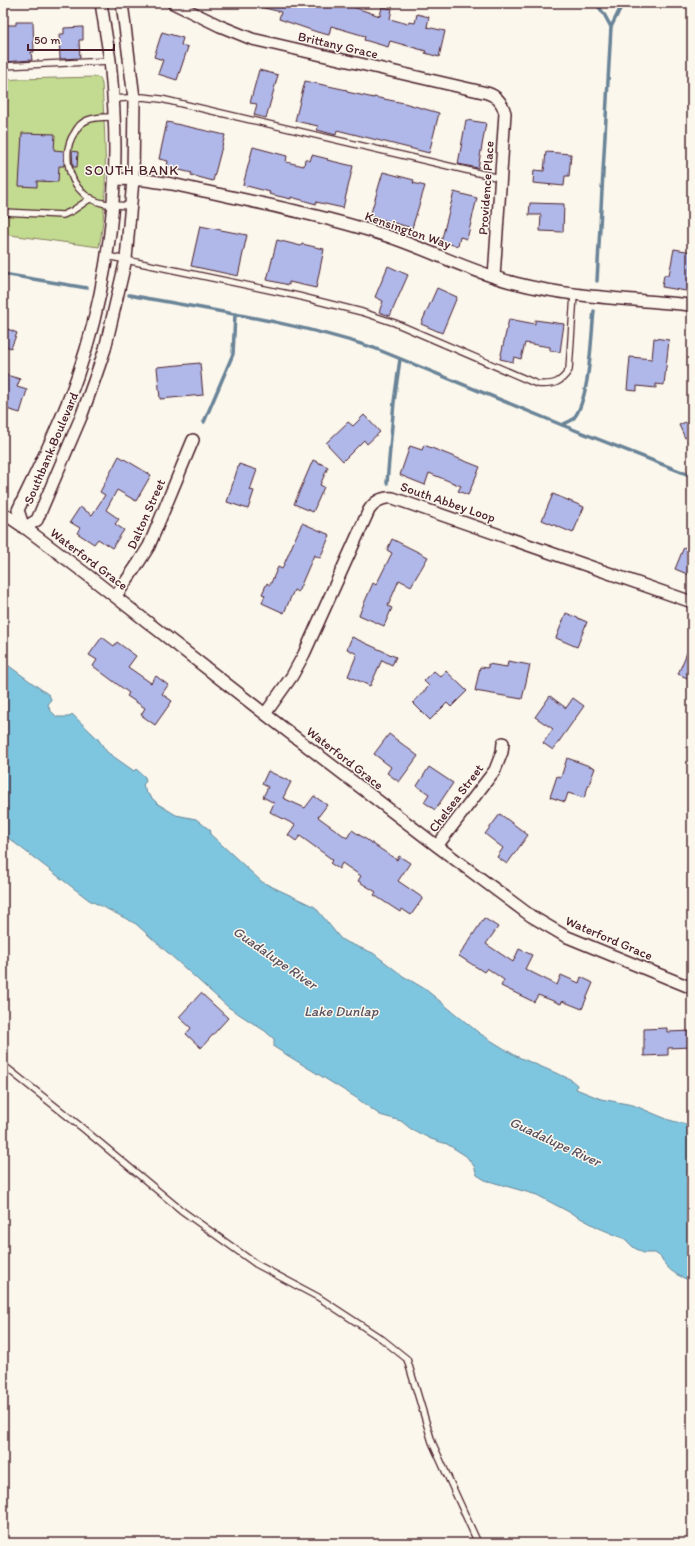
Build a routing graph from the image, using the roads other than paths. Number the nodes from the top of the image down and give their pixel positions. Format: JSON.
{"nodes":[{"id":1,"x":101,"y":3,"type":"edge"},
{"id":2,"x":122,"y":3,"type":"edge"},
{"id":3,"x":173,"y":3,"type":"edge"},
{"id":4,"x":110,"y":61,"type":"junction"},
{"id":5,"x":3,"y":66,"type":"edge"},
{"id":6,"x":134,"y":98,"type":"junction"},
{"id":7,"x":112,"y":99,"type":"junction"},
{"id":8,"x":501,"y":101,"type":"joint"},
{"id":9,"x":113,"y":116,"type":"junction"},
{"id":10,"x":500,"y":178,"type":"junction"},
{"id":11,"x":114,"y":179,"type":"junction"},
{"id":12,"x":133,"y":180,"type":"junction"},
{"id":13,"x":91,"y":198,"type":"junction"},
{"id":14,"x":113,"y":205,"type":"junction"},
{"id":15,"x":131,"y":206,"type":"junction"},
{"id":16,"x":3,"y":212,"type":"edge"},
{"id":17,"x":107,"y":256,"type":"junction"},
{"id":18,"x":126,"y":259,"type":"junction"},
{"id":19,"x":494,"y":277,"type":"junction"},
{"id":20,"x":574,"y":294,"type":"junction"},
{"id":21,"x":692,"y":305,"type":"edge"},
{"id":22,"x":193,"y":440,"type":"dead end"},
{"id":23,"x":3,"y":514,"type":"edge"},
{"id":24,"x":24,"y":528,"type":"junction"},
{"id":25,"x":116,"y":596,"type":"junction"},
{"id":26,"x":692,"y":602,"type":"edge"},
{"id":27,"x":265,"y":714,"type":"junction"},
{"id":28,"x":503,"y":743,"type":"dead end"},
{"id":29,"x":437,"y":846,"type":"junction"},
{"id":30,"x":692,"y":988,"type":"edge"},
{"id":31,"x":3,"y":1065,"type":"edge"},
{"id":32,"x":478,"y":1543,"type":"edge"}],
"edges":[{"from":1,"to":4,"type":"street","name":"Southbank Boulevard"},
{"from":2,"to":6,"type":"street","name":"Southbank Boulevard"},
{"from":3,"to":8,"type":"street","name":"Brittany Grace"},
{"from":4,"to":5,"type":"lane"},
{"from":4,"to":7,"type":"street","name":"Southbank Boulevard"},
{"from":6,"to":7,"type":"lane"},
{"from":6,"to":10,"type":"lane"},
{"from":6,"to":12,"type":"street","name":"Southbank Boulevard"},
{"from":7,"to":9,"type":"street","name":"Southbank Boulevard"},
{"from":8,"to":10,"type":"street","name":"Providence Place"},
{"from":9,"to":11,"type":"street","name":"Southbank Boulevard"},
{"from":9,"to":13,"type":"lane"},
{"from":10,"to":19,"type":"street","name":"Providence Place"},
{"from":11,"to":12,"type":"street","name":"Kensington Way"},
{"from":11,"to":14,"type":"street","name":"Southbank Boulevard"},
{"from":12,"to":15,"type":"street","name":"Southbank Boulevard"},
{"from":12,"to":19,"type":"street","name":"Kensington Way"},
{"from":13,"to":14,"type":"lane"},
{"from":13,"to":16,"type":"lane"},
{"from":14,"to":15,"type":"lane"},
{"from":14,"to":17,"type":"street","name":"Southbank Boulevard"},
{"from":15,"to":18,"type":"street","name":"Southbank Boulevard"},
{"from":17,"to":18,"type":"lane"},
{"from":17,"to":24,"type":"street","name":"Southbank Boulevard"},
{"from":18,"to":20,"type":"lane"},
{"from":18,"to":24,"type":"street","name":"Southbank Boulevard"},
{"from":19,"to":20,"type":"street","name":"Kensington Way"},
{"from":20,"to":21,"type":"street","name":"Kensington Way"},
{"from":22,"to":25,"type":"street","name":"Dalton Street"},
{"from":23,"to":24,"type":"street","name":"Waterford Grace"},
{"from":24,"to":25,"type":"street","name":"Waterford Grace"},
{"from":25,"to":27,"type":"street","name":"Waterford Grace"},
{"from":26,"to":27,"type":"street","name":"South Abbey Loop"},
{"from":27,"to":29,"type":"street","name":"Waterford Grace"},
{"from":28,"to":29,"type":"street","name":"Chelsea Street"},
{"from":29,"to":30,"type":"street","name":"Waterford Grace"},
{"from":31,"to":32,"type":"lane"}]}
